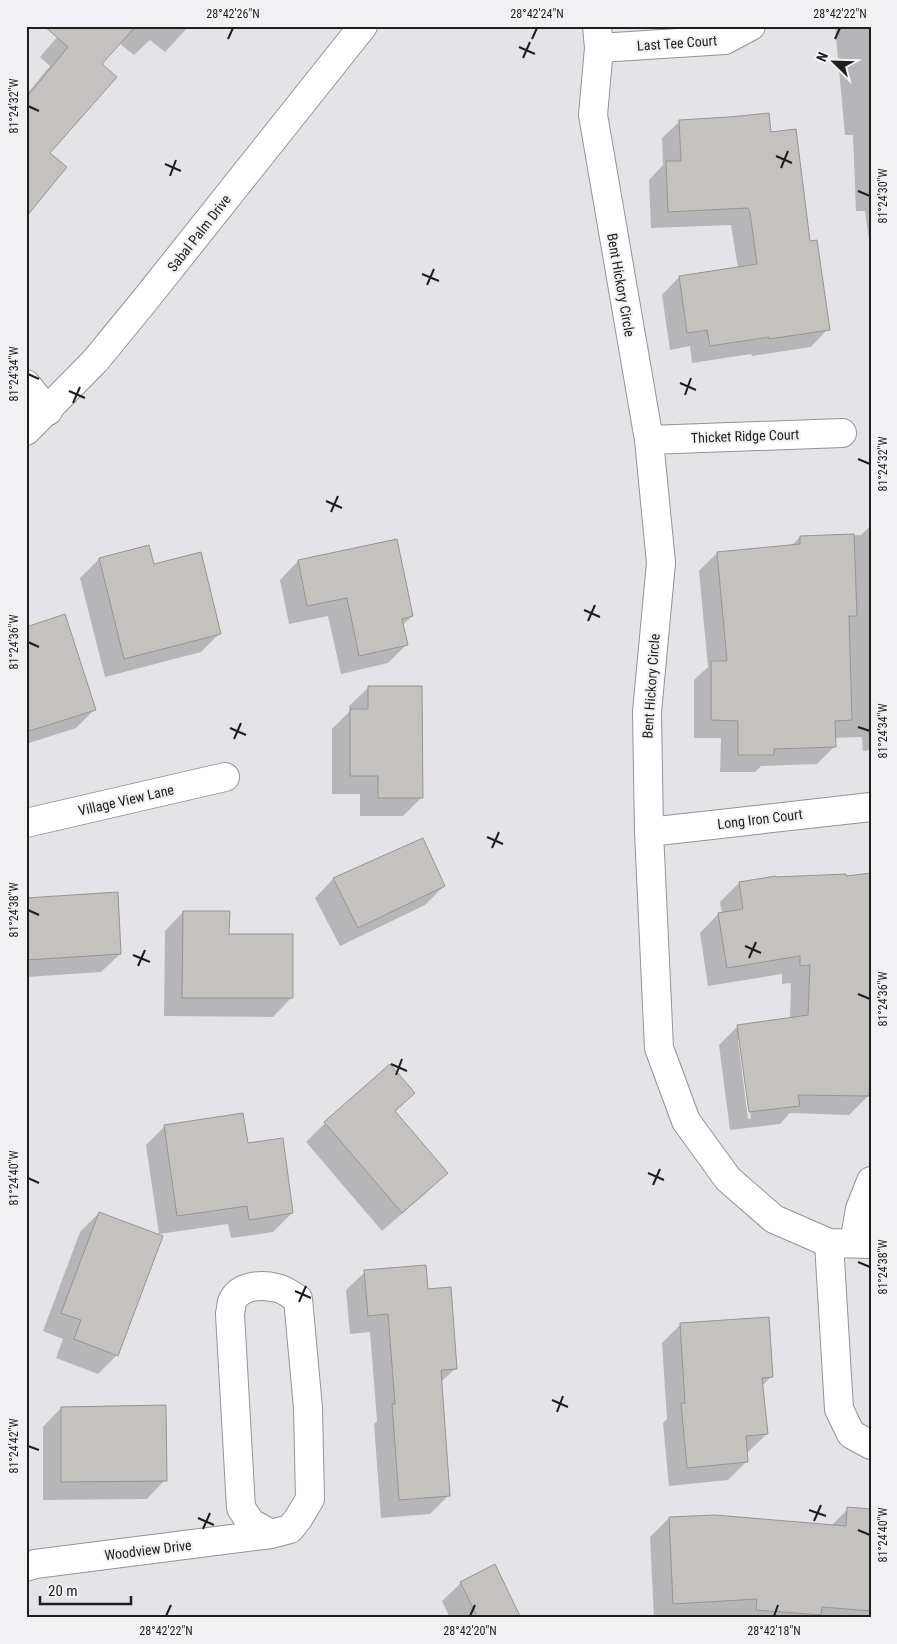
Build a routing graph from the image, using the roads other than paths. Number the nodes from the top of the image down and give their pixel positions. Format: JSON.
{"nodes":[{"id":1,"x":363,"y":26,"type":"edge"},
{"id":2,"x":624,"y":26,"type":"edge"},
{"id":3,"x":751,"y":26,"type":"edge"},
{"id":4,"x":598,"y":37,"type":"edge"},
{"id":5,"x":26,"y":384,"type":"edge"},
{"id":6,"x":48,"y":411,"type":"junction"},
{"id":7,"x":26,"y":431,"type":"edge"},
{"id":8,"x":842,"y":433,"type":"dead end"},
{"id":9,"x":648,"y":440,"type":"junction"},
{"id":10,"x":225,"y":777,"type":"dead end"},
{"id":11,"x":871,"y":807,"type":"edge"},
{"id":12,"x":26,"y":822,"type":"edge"},
{"id":13,"x":649,"y":832,"type":"junction"},
{"id":14,"x":871,"y":1181,"type":"edge"},
{"id":15,"x":851,"y":1243,"type":"edge"},
{"id":16,"x":871,"y":1445,"type":"edge"},
{"id":17,"x":271,"y":1534,"type":"junction"},
{"id":18,"x":26,"y":1567,"type":"edge"}],
"edges":[{"from":1,"to":6,"type":"street","name":"Sabal Palm Drive"},
{"from":2,"to":4,"type":"street"},
{"from":3,"to":4,"type":"street","name":"Last Tee Court"},
{"from":4,"to":9,"type":"street","name":"Bent Hickory Circle"},
{"from":5,"to":6,"type":"street"},
{"from":6,"to":7,"type":"street","name":"Sabal Palm Drive"},
{"from":8,"to":9,"type":"street","name":"Thicket Ridge Court"},
{"from":9,"to":13,"type":"street","name":"Bent Hickory Circle"},
{"from":10,"to":12,"type":"street","name":"Village View Lane"},
{"from":11,"to":13,"type":"street","name":"Long Iron Court"},
{"from":13,"to":15,"type":"street","name":"Bent Hickory Circle"},
{"from":14,"to":15,"type":"street"},
{"from":15,"to":16,"type":"street"},
{"from":17,"to":17,"type":"street","name":"Woodview Drive"},
{"from":17,"to":18,"type":"street","name":"Woodview Drive"}]}
